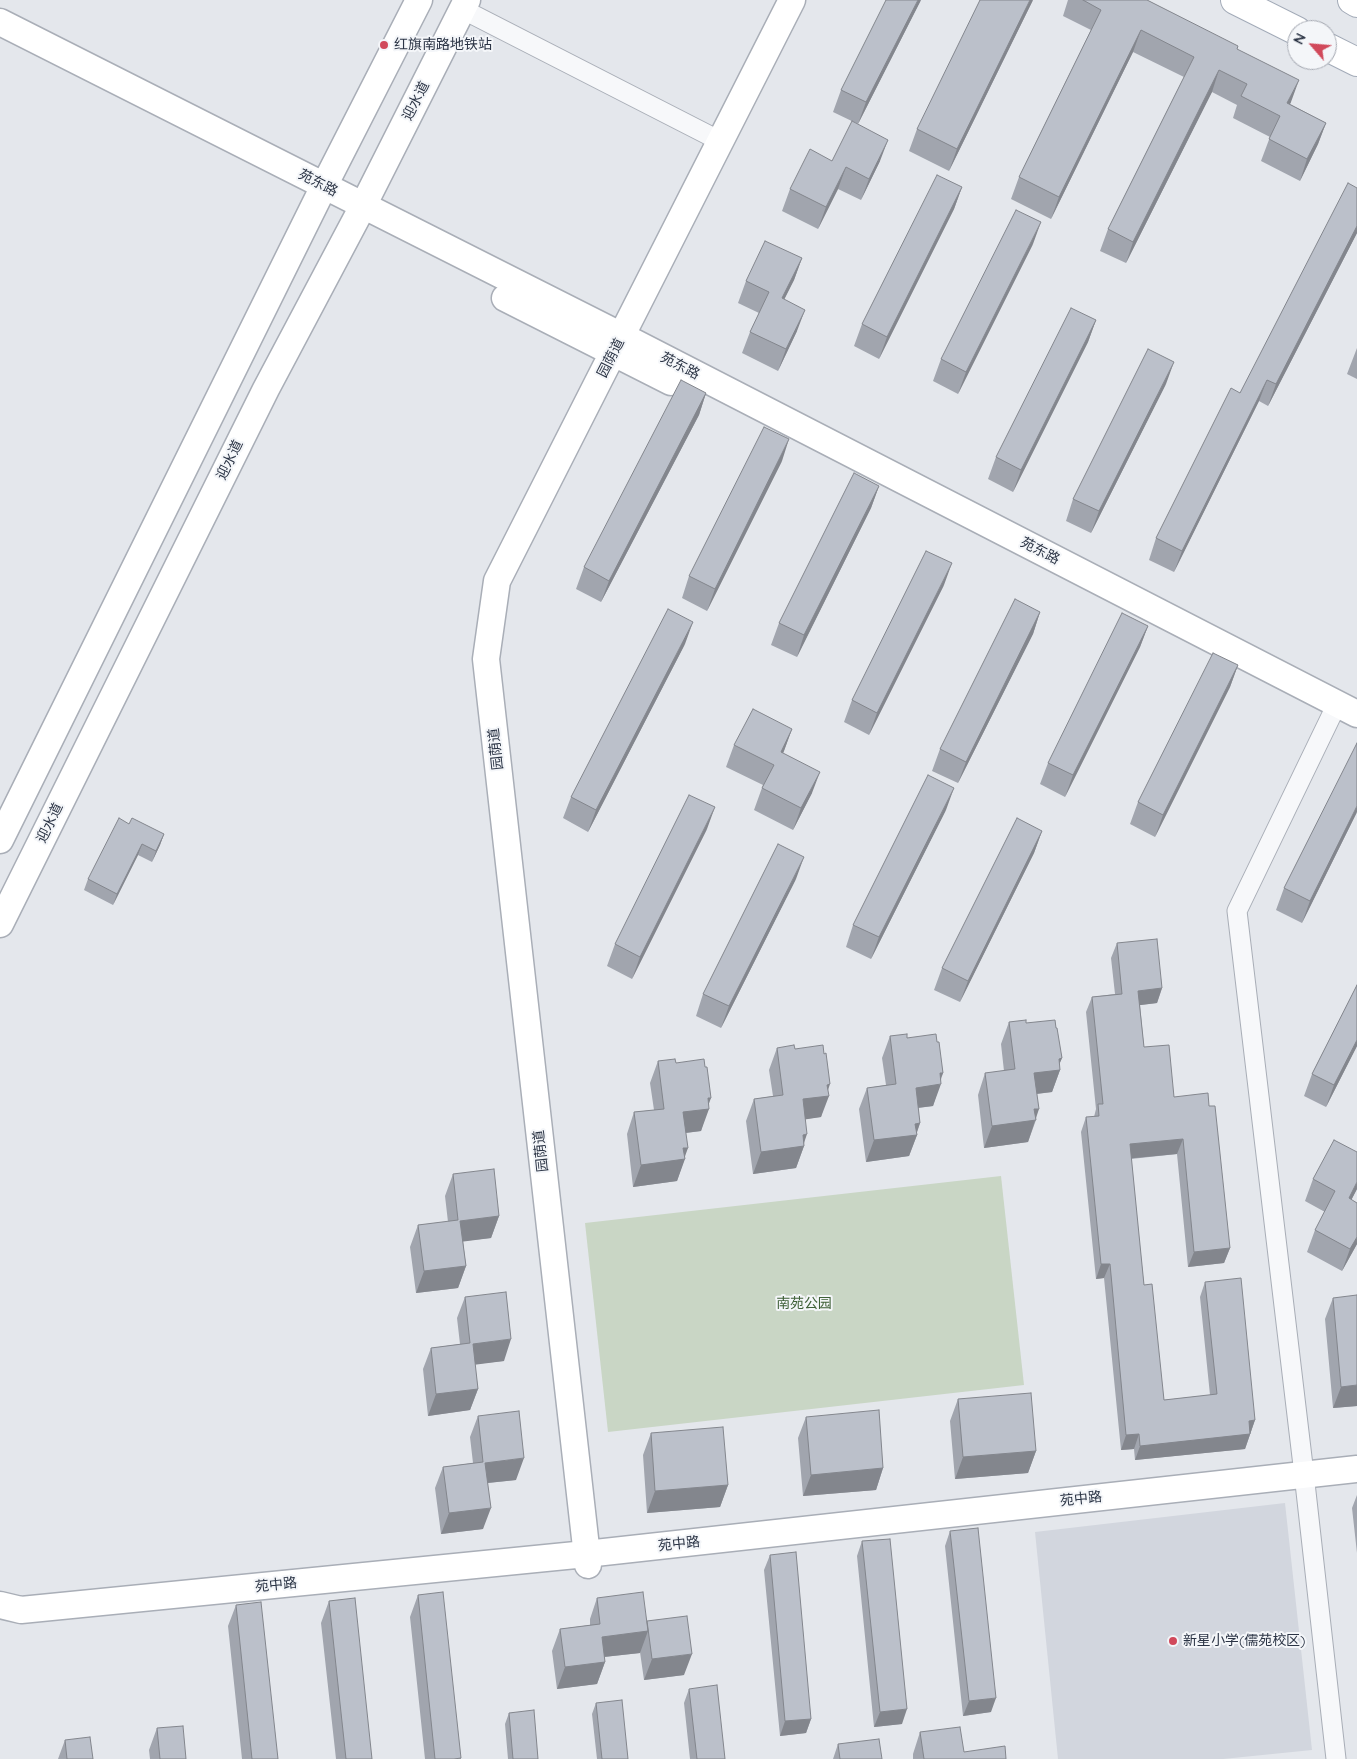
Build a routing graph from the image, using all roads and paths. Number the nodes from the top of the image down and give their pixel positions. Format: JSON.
{"nodes":[{"id":1,"x":419,"y":0,"type":"edge"},
{"id":2,"x":792,"y":0,"type":"edge"},
{"id":3,"x":1235,"y":0,"type":"edge"},
{"id":4,"x":1352,"y":0,"type":"edge"},
{"id":5,"x":1357,"y":3,"type":"edge"},
{"id":6,"x":465,"y":5,"type":"edge"},
{"id":7,"x":0,"y":22,"type":"edge"},
{"id":8,"x":1287,"y":26,"type":"edge"},
{"id":9,"x":0,"y":42,"type":"edge"},
{"id":10,"x":1337,"y":52,"type":"edge"},
{"id":11,"x":1357,"y":62,"type":"edge"},
{"id":12,"x":720,"y":141,"type":"junction"},
{"id":13,"x":320,"y":194,"type":"junction"},
{"id":14,"x":359,"y":214,"type":"junction"},
{"id":15,"x":618,"y":344,"type":"junction"},
{"id":16,"x":1342,"y":711,"type":"edge"},
{"id":17,"x":1357,"y":730,"type":"edge"},
{"id":18,"x":0,"y":840,"type":"edge"},
{"id":19,"x":0,"y":924,"type":"edge"},
{"id":20,"x":1357,"y":1468,"type":"edge"},
{"id":21,"x":1305,"y":1481,"type":"junction"},
{"id":22,"x":1357,"y":1482,"type":"edge"},
{"id":23,"x":587,"y":1560,"type":"junction"},
{"id":24,"x":0,"y":1605,"type":"edge"},
{"id":25,"x":0,"y":1616,"type":"edge"},
{"id":26,"x":1336,"y":1759,"type":"edge"}],
"edges":[{"from":1,"to":13,"type":"street"},
{"from":2,"to":12,"type":"street","name":"园荫道"},
{"from":3,"to":8,"type":"main road"},
{"from":4,"to":5,"type":"main road"},
{"from":6,"to":12,"type":"street"},
{"from":6,"to":14,"type":"street","name":"迎水道"},
{"from":7,"to":13,"type":"street","name":"苑东路"},
{"from":9,"to":13,"type":"street","name":"苑东路"},
{"from":10,"to":11,"type":"main road"},
{"from":12,"to":15,"type":"street","name":"园荫道"},
{"from":13,"to":14,"type":"street","name":"苑东路"},
{"from":13,"to":18,"type":"street"},
{"from":14,"to":15,"type":"street","name":"苑东路"},
{"from":14,"to":19,"type":"street","name":"迎水道"},
{"from":15,"to":16,"type":"street","name":"苑东路"},
{"from":15,"to":23,"type":"street","name":"园荫道"},
{"from":16,"to":17,"type":"street","name":"苑东路"},
{"from":16,"to":21,"type":"street"},
{"from":20,"to":21,"type":"street","name":"苑中路"},
{"from":21,"to":22,"type":"street","name":"苑中路"},
{"from":21,"to":23,"type":"street","name":"苑中路"},
{"from":21,"to":26,"type":"street"},
{"from":23,"to":24,"type":"street","name":"苑中路"},
{"from":23,"to":25,"type":"street","name":"苑中路"}]}
